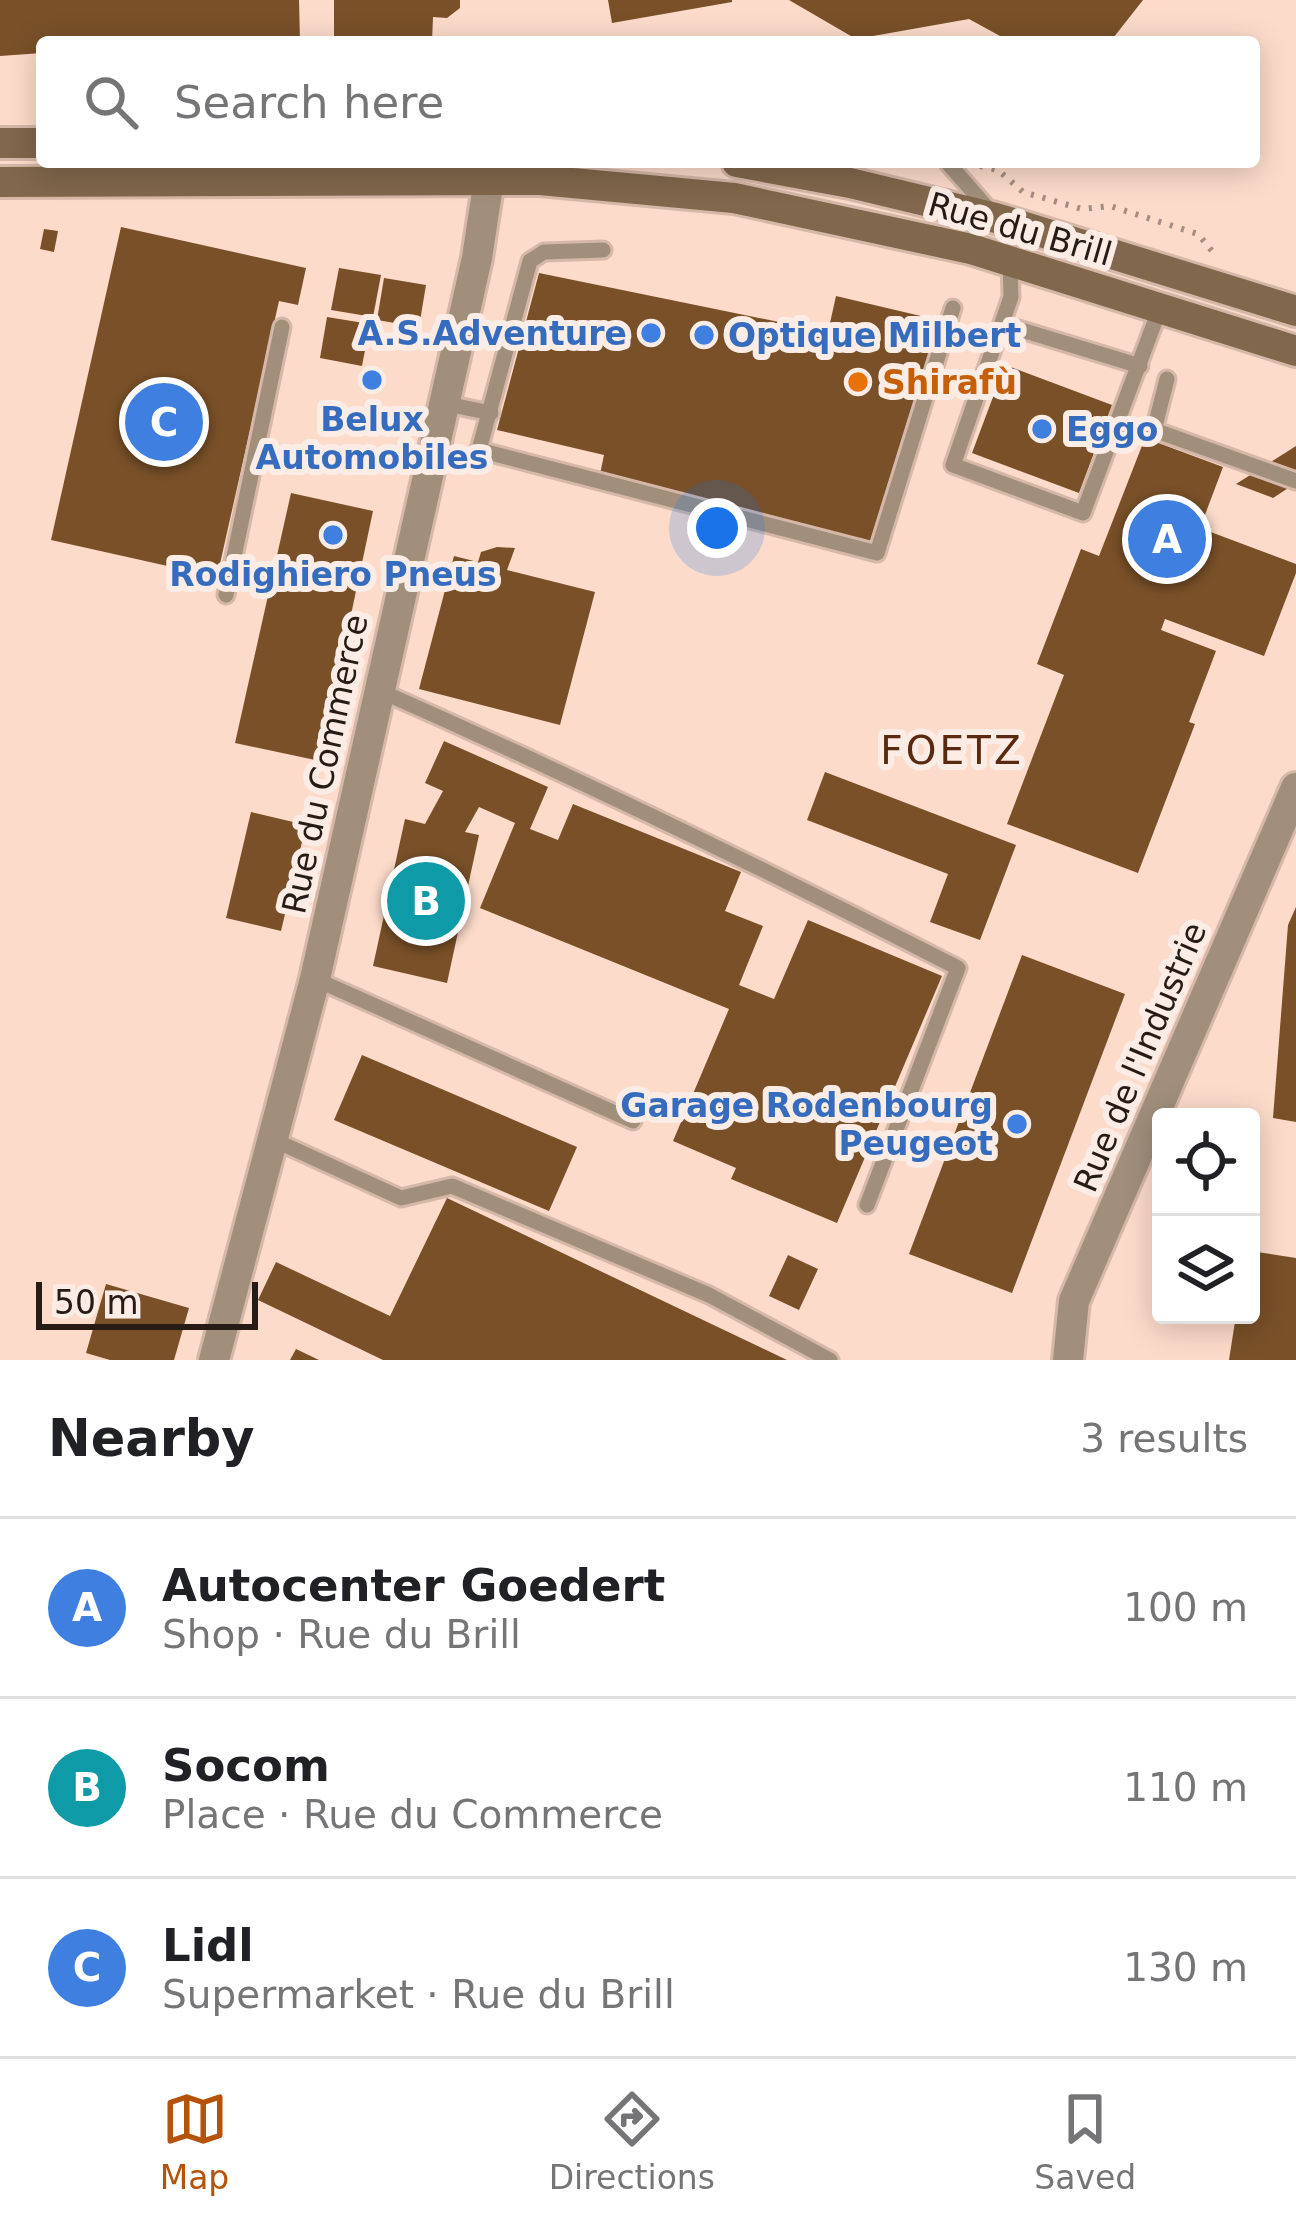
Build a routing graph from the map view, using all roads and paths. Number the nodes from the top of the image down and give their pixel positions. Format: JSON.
{"nodes":[{"id":1,"x":0,"y":143,"type":"edge"},
{"id":2,"x":36,"y":143,"type":"edge"},
{"id":3,"x":769,"y":168,"type":"edge"},
{"id":4,"x":952,"y":168,"type":"edge"},
{"id":5,"x":989,"y":168,"type":"edge"},
{"id":6,"x":489,"y":179,"type":"junction"},
{"id":7,"x":0,"y":182,"type":"edge"},
{"id":8,"x":996,"y":218,"type":"junction"},
{"id":9,"x":603,"y":250,"type":"dead end"},
{"id":10,"x":1230,"y":257,"type":"dead end"},
{"id":11,"x":1010,"y":261,"type":"junction"},
{"id":12,"x":953,"y":308,"type":"dead end"},
{"id":13,"x":1160,"y":308,"type":"junction"},
{"id":14,"x":1296,"y":311,"type":"edge"},
{"id":15,"x":1002,"y":323,"type":"junction"},
{"id":16,"x":281,"y":327,"type":"dead end"},
{"id":17,"x":1296,"y":351,"type":"edge"},
{"id":18,"x":1140,"y":366,"type":"junction"},
{"id":19,"x":1167,"y":379,"type":"dead end"},
{"id":20,"x":442,"y":403,"type":"junction"},
{"id":21,"x":491,"y":413,"type":"junction"},
{"id":22,"x":1296,"y":481,"type":"edge"},
{"id":23,"x":226,"y":595,"type":"dead end"},
{"id":24,"x":378,"y":691,"type":"junction"},
{"id":25,"x":1296,"y":788,"type":"edge"},
{"id":26,"x":315,"y":979,"type":"junction"},
{"id":27,"x":634,"y":1120,"type":"dead end"},
{"id":28,"x":272,"y":1139,"type":"junction"},
{"id":29,"x":867,"y":1205,"type":"dead end"},
{"id":30,"x":214,"y":1360,"type":"edge"},
{"id":31,"x":830,"y":1360,"type":"edge"},
{"id":32,"x":1068,"y":1360,"type":"edge"}],
"edges":[{"from":1,"to":2,"type":"main road"},
{"from":3,"to":8,"type":"main road","name":"Rue du Brill"},
{"from":4,"to":8,"type":"lane"},
{"from":5,"to":10,"type":"path"},
{"from":6,"to":7,"type":"main road","name":"Rue du Brill"},
{"from":6,"to":11,"type":"main road","name":"Rue du Brill"},
{"from":6,"to":20,"type":"street","name":"Rue du Commerce"},
{"from":8,"to":14,"type":"main road","name":"Rue du Brill"},
{"from":9,"to":21,"type":"lane"},
{"from":11,"to":13,"type":"main road","name":"Rue du Brill"},
{"from":11,"to":15,"type":"lane"},
{"from":12,"to":21,"type":"lane"},
{"from":13,"to":17,"type":"main road","name":"Rue du Brill"},
{"from":13,"to":18,"type":"lane"},
{"from":15,"to":18,"type":"lane"},
{"from":15,"to":18,"type":"lane"},
{"from":16,"to":23,"type":"lane"},
{"from":19,"to":22,"type":"lane"},
{"from":20,"to":21,"type":"lane"},
{"from":20,"to":24,"type":"street","name":"Rue du Commerce"},
{"from":24,"to":26,"type":"street","name":"Rue du Commerce"},
{"from":24,"to":29,"type":"lane"},
{"from":25,"to":32,"type":"street","name":"Rue de l'Industrie"},
{"from":26,"to":27,"type":"lane"},
{"from":26,"to":28,"type":"street","name":"Rue du Commerce"},
{"from":28,"to":30,"type":"street","name":"Rue du Commerce"},
{"from":28,"to":31,"type":"lane"}]}
